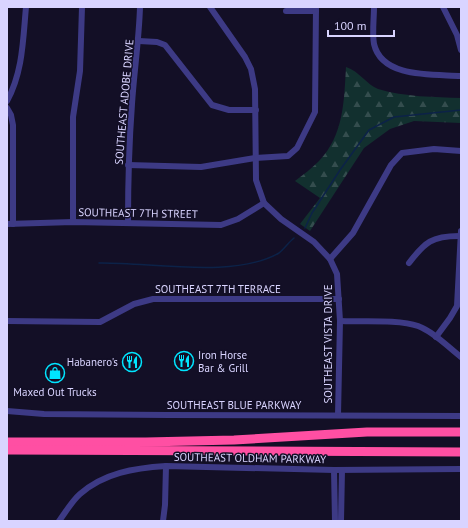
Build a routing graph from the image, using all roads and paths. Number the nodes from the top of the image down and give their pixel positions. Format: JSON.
{"nodes":[{"id":1,"x":26,"y":7,"type":"edge"},
{"id":2,"x":82,"y":7,"type":"edge"},
{"id":3,"x":140,"y":7,"type":"edge"},
{"id":4,"x":210,"y":7,"type":"edge"},
{"id":5,"x":374,"y":7,"type":"edge"},
{"id":6,"x":443,"y":7,"type":"edge"},
{"id":7,"x":316,"y":9,"type":"edge"},
{"id":8,"x":286,"y":11,"type":"dead end"},
{"id":9,"x":139,"y":41,"type":"junction"},
{"id":10,"x":461,"y":50,"type":"edge"},
{"id":11,"x":461,"y":76,"type":"edge"},
{"id":12,"x":7,"y":101,"type":"edge"},
{"id":13,"x":7,"y":108,"type":"edge"},
{"id":14,"x":256,"y":110,"type":"junction"},
{"id":15,"x":461,"y":151,"type":"edge"},
{"id":16,"x":255,"y":158,"type":"junction"},
{"id":17,"x":128,"y":165,"type":"junction"},
{"id":18,"x":264,"y":203,"type":"junction"},
{"id":19,"x":73,"y":222,"type":"junction"},
{"id":20,"x":128,"y":223,"type":"junction"},
{"id":21,"x":10,"y":224,"type":"edge"},
{"id":22,"x":460,"y":234,"type":"edge"},
{"id":23,"x":330,"y":260,"type":"junction"},
{"id":24,"x":409,"y":263,"type":"dead end"},
{"id":25,"x":339,"y":299,"type":"junction"},
{"id":26,"x":7,"y":321,"type":"edge"},
{"id":27,"x":340,"y":321,"type":"junction"},
{"id":28,"x":436,"y":336,"type":"junction"},
{"id":29,"x":461,"y":357,"type":"edge"},
{"id":30,"x":7,"y":411,"type":"edge"},
{"id":31,"x":338,"y":415,"type":"junction"},
{"id":32,"x":461,"y":416,"type":"edge"},
{"id":33,"x":461,"y":432,"type":"edge"},
{"id":34,"x":7,"y":437,"type":"edge"},
{"id":35,"x":7,"y":442,"type":"edge"},
{"id":36,"x":45,"y":442,"type":"junction"},
{"id":37,"x":7,"y":450,"type":"edge"},
{"id":38,"x":62,"y":450,"type":"junction"},
{"id":39,"x":461,"y":452,"type":"edge"},
{"id":40,"x":7,"y":455,"type":"edge"},
{"id":41,"x":166,"y":466,"type":"junction"},
{"id":42,"x":461,"y":469,"type":"edge"},
{"id":43,"x":334,"y":470,"type":"junction"},
{"id":44,"x":342,"y":470,"type":"junction"},
{"id":45,"x":59,"y":521,"type":"edge"},
{"id":46,"x":163,"y":521,"type":"edge"},
{"id":47,"x":335,"y":521,"type":"edge"},
{"id":48,"x":341,"y":521,"type":"edge"}],
"edges":[{"from":1,"to":12,"type":"street"},
{"from":2,"to":19,"type":"street"},
{"from":3,"to":9,"type":"street","name":"SOUTHEAST ADOBE DRIVE"},
{"from":4,"to":14,"type":"street"},
{"from":5,"to":11,"type":"street"},
{"from":6,"to":10,"type":"street"},
{"from":7,"to":8,"type":"street"},
{"from":7,"to":16,"type":"street"},
{"from":9,"to":14,"type":"street"},
{"from":9,"to":17,"type":"street","name":"SOUTHEAST ADOBE DRIVE"},
{"from":13,"to":21,"type":"street"},
{"from":14,"to":16,"type":"street"},
{"from":15,"to":23,"type":"street"},
{"from":16,"to":17,"type":"street"},
{"from":16,"to":18,"type":"street"},
{"from":17,"to":20,"type":"street","name":"SOUTHEAST ADOBE DRIVE"},
{"from":18,"to":20,"type":"street","name":"SOUTHEAST 7TH STREET"},
{"from":18,"to":23,"type":"street","name":"SOUTHEAST VISTA DRIVE"},
{"from":19,"to":20,"type":"street","name":"SOUTHEAST 7TH STREET"},
{"from":19,"to":21,"type":"street","name":"SOUTHEAST 7TH STREET"},
{"from":22,"to":24,"type":"street"},
{"from":22,"to":28,"type":"street"},
{"from":23,"to":25,"type":"street","name":"SOUTHEAST VISTA DRIVE"},
{"from":25,"to":26,"type":"street","name":"SOUTHEAST 7TH TERRACE"},
{"from":25,"to":27,"type":"street","name":"SOUTHEAST VISTA DRIVE"},
{"from":27,"to":28,"type":"street"},
{"from":27,"to":31,"type":"street","name":"SOUTHEAST VISTA DRIVE"},
{"from":28,"to":29,"type":"street"},
{"from":30,"to":31,"type":"street","name":"SOUTHEAST BLUE PARKWAY"},
{"from":31,"to":32,"type":"street","name":"SOUTHEAST BLUE PARKWAY"},
{"from":33,"to":36,"type":"highway"},
{"from":34,"to":36,"type":"highway"},
{"from":35,"to":36,"type":"highway"},
{"from":37,"to":38,"type":"highway"},
{"from":38,"to":39,"type":"highway"},
{"from":38,"to":40,"type":"highway"},
{"from":41,"to":43,"type":"street","name":"SOUTHEAST OLDHAM PARKWAY"},
{"from":41,"to":45,"type":"street","name":"SOUTHEAST OLDHAM PARKWAY"},
{"from":41,"to":46,"type":"street"},
{"from":42,"to":44,"type":"street","name":"SOUTHEAST OLDHAM PARKWAY"},
{"from":43,"to":44,"type":"street","name":"SOUTHEAST OLDHAM PARKWAY"},
{"from":43,"to":47,"type":"street"},
{"from":44,"to":48,"type":"street"}]}
